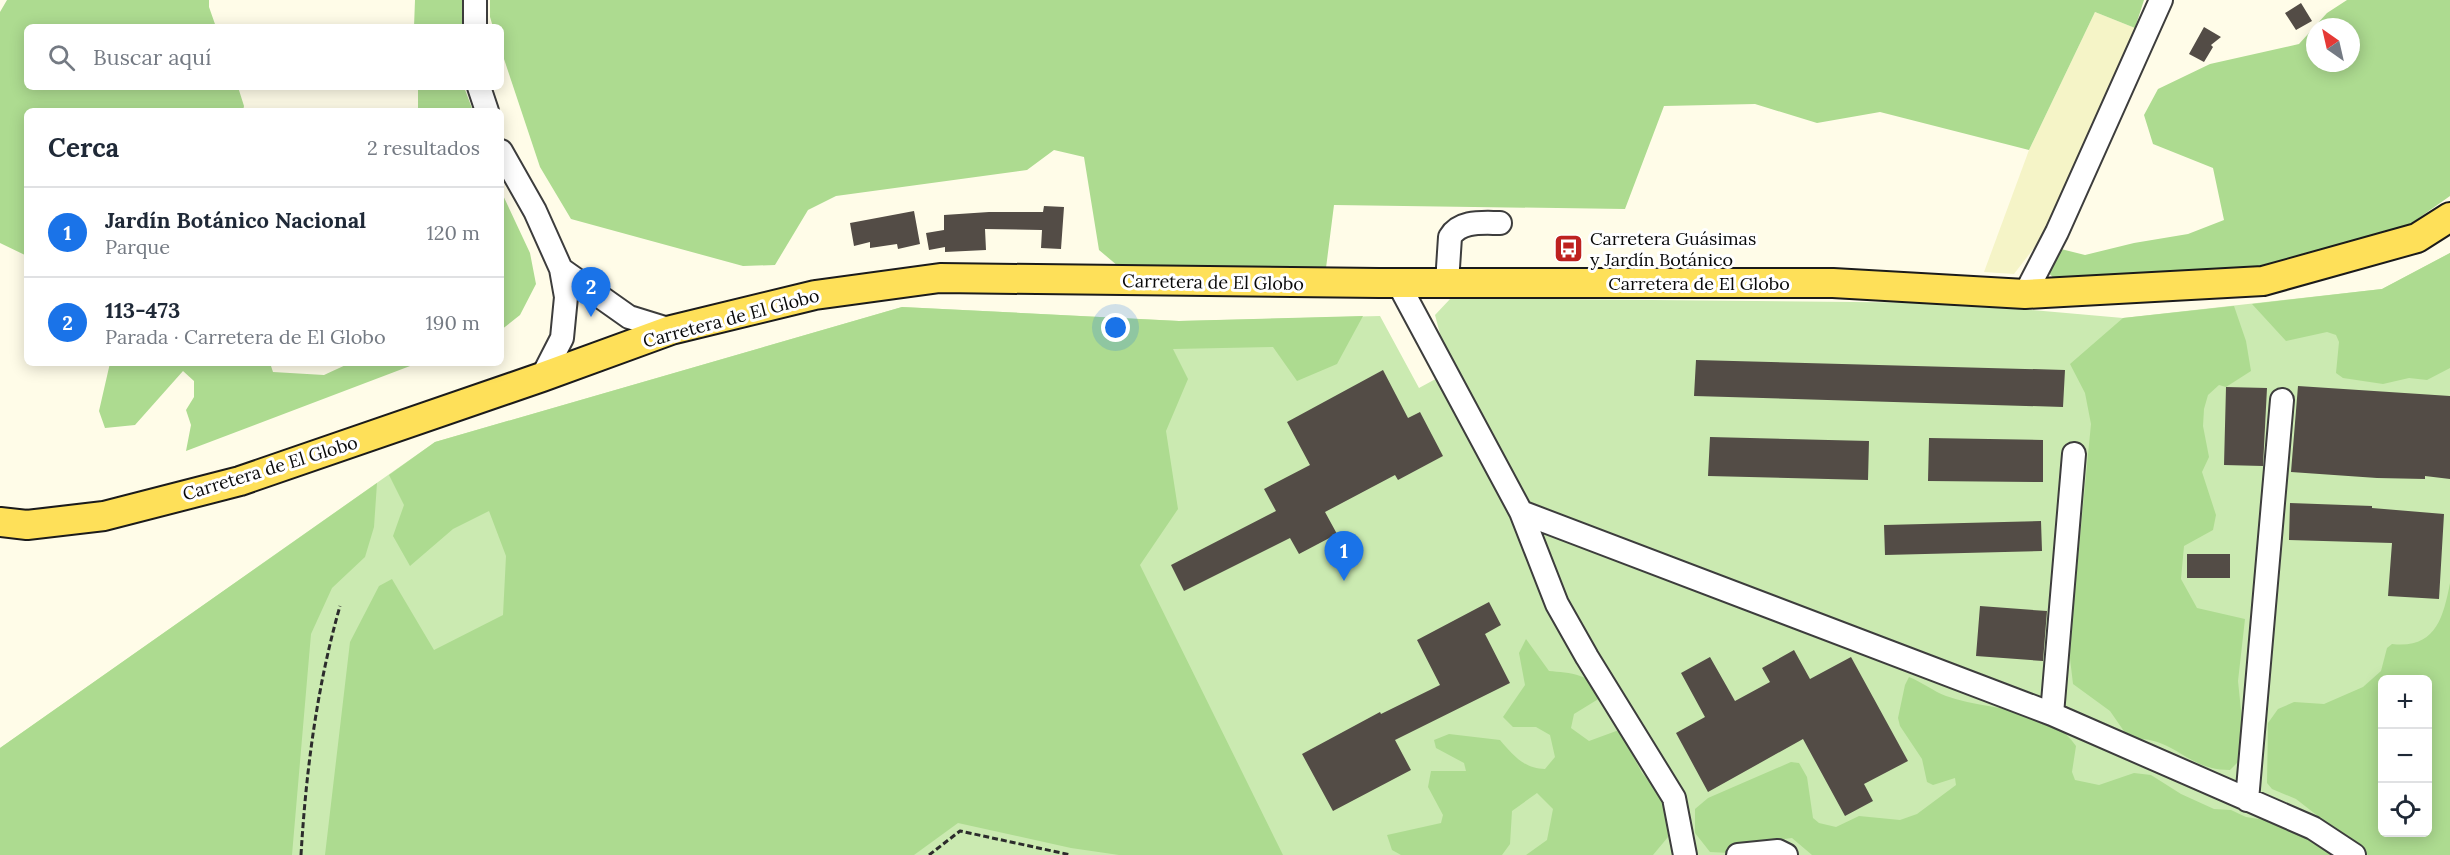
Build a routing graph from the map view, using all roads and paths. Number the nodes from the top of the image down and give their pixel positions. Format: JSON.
{"nodes":[{"id":1,"x":475,"y":0,"type":"edge"},
{"id":2,"x":2161,"y":0,"type":"edge"},
{"id":3,"x":475,"y":24,"type":"edge"},
{"id":4,"x":480,"y":90,"type":"edge"},
{"id":5,"x":486,"y":108,"type":"edge"},
{"id":6,"x":504,"y":156,"type":"edge"},
{"id":7,"x":2450,"y":217,"type":"edge"},
{"id":8,"x":1500,"y":223,"type":"dead end"},
{"id":9,"x":561,"y":269,"type":"junction"},
{"id":10,"x":1398,"y":283,"type":"junction"},
{"id":11,"x":1447,"y":283,"type":"junction"},
{"id":12,"x":2025,"y":294,"type":"junction"},
{"id":13,"x":671,"y":330,"type":"junction"},
{"id":14,"x":542,"y":377,"type":"junction"},
{"id":15,"x":2282,"y":400,"type":"dead end"},
{"id":16,"x":2074,"y":454,"type":"dead end"},
{"id":17,"x":1521,"y":512,"type":"junction"},
{"id":18,"x":0,"y":522,"type":"edge"},
{"id":19,"x":340,"y":606,"type":"dead end"},
{"id":20,"x":2052,"y":714,"type":"junction"},
{"id":21,"x":2247,"y":800,"type":"junction"},
{"id":22,"x":301,"y":855,"type":"edge"},
{"id":23,"x":929,"y":855,"type":"edge"},
{"id":24,"x":1071,"y":855,"type":"edge"},
{"id":25,"x":1685,"y":855,"type":"edge"},
{"id":26,"x":1738,"y":855,"type":"edge"},
{"id":27,"x":1786,"y":855,"type":"edge"},
{"id":28,"x":2354,"y":855,"type":"edge"}],
"edges":[{"from":1,"to":3,"type":"street"},
{"from":2,"to":12,"type":"street"},
{"from":4,"to":5,"type":"street"},
{"from":6,"to":9,"type":"street"},
{"from":7,"to":12,"type":"main road","name":"Carretera de El Globo"},
{"from":8,"to":11,"type":"street"},
{"from":9,"to":13,"type":"street"},
{"from":9,"to":14,"type":"street"},
{"from":10,"to":11,"type":"main road","name":"Carretera de El Globo"},
{"from":10,"to":13,"type":"main road","name":"Carretera de El Globo"},
{"from":10,"to":17,"type":"street"},
{"from":11,"to":12,"type":"main road","name":"Carretera de El Globo"},
{"from":13,"to":14,"type":"main road","name":"Carretera de El Globo"},
{"from":14,"to":18,"type":"main road","name":"Carretera de El Globo"},
{"from":15,"to":21,"type":"street"},
{"from":16,"to":20,"type":"street"},
{"from":17,"to":20,"type":"street"},
{"from":17,"to":25,"type":"street"},
{"from":19,"to":22,"type":"path"},
{"from":20,"to":21,"type":"street"},
{"from":21,"to":28,"type":"street"},
{"from":23,"to":24,"type":"path"},
{"from":26,"to":27,"type":"street"}]}
